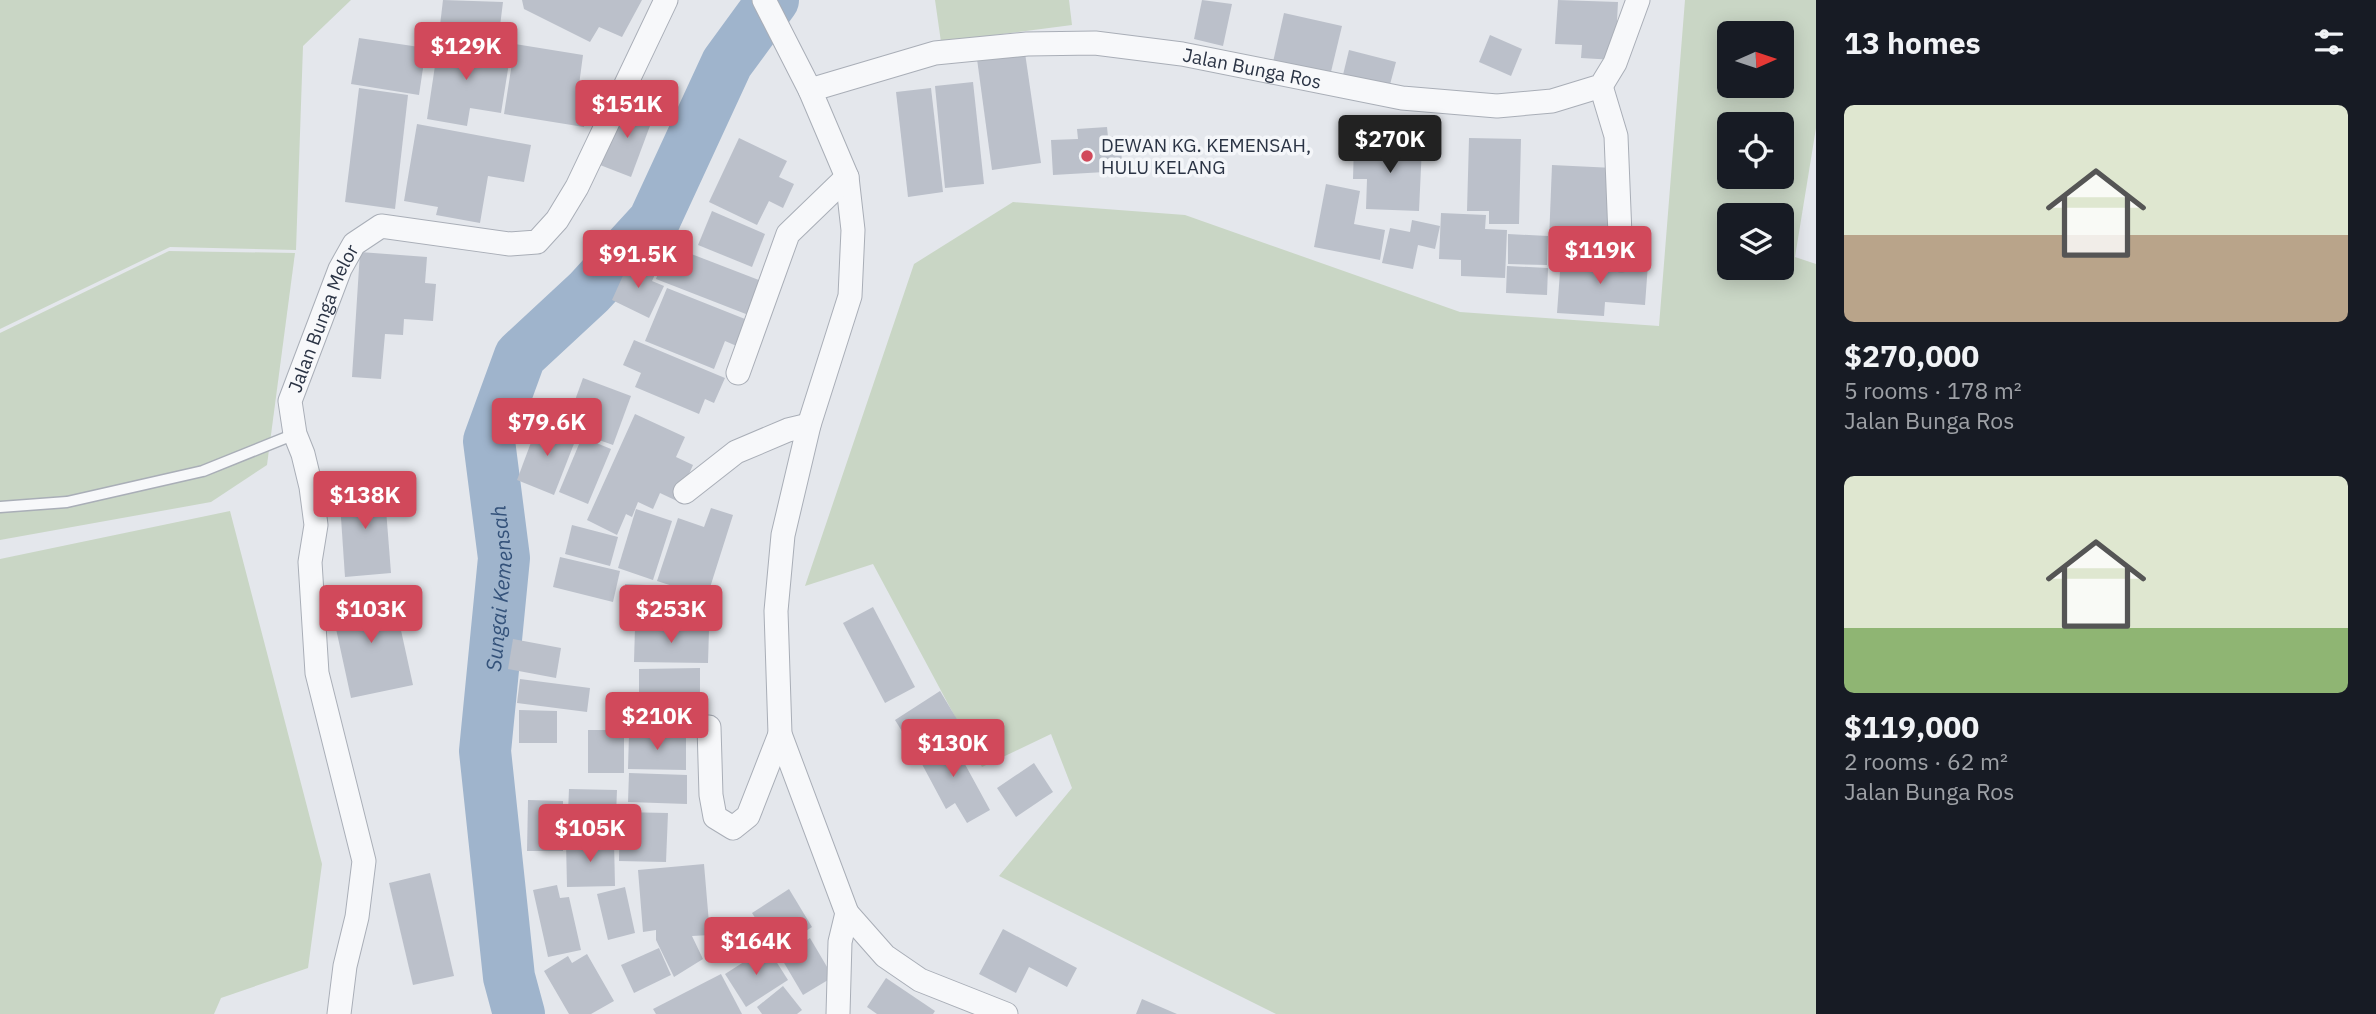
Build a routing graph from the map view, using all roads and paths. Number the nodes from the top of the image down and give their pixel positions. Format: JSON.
{"nodes":[{"id":1,"x":666,"y":0,"type":"edge"},
{"id":2,"x":764,"y":0,"type":"edge"},
{"id":3,"x":1638,"y":0,"type":"edge"},
{"id":4,"x":1601,"y":86,"type":"junction"},
{"id":5,"x":810,"y":90,"type":"junction"},
{"id":6,"x":847,"y":177,"type":"junction"},
{"id":7,"x":1621,"y":260,"type":"dead end"},
{"id":8,"x":738,"y":373,"type":"dead end"},
{"id":9,"x":809,"y":425,"type":"junction"},
{"id":10,"x":295,"y":433,"type":"junction"},
{"id":11,"x":685,"y":492,"type":"dead end"},
{"id":12,"x":0,"y":507,"type":"edge"},
{"id":13,"x":709,"y":727,"type":"dead end"},
{"id":14,"x":780,"y":734,"type":"junction"},
{"id":15,"x":847,"y":913,"type":"junction"},
{"id":16,"x":339,"y":1014,"type":"edge"},
{"id":17,"x":838,"y":1014,"type":"edge"},
{"id":18,"x":1006,"y":1014,"type":"edge"}],
"edges":[{"from":1,"to":10,"type":"street","name":"Jalan Bunga Melor"},
{"from":2,"to":5,"type":"street"},
{"from":3,"to":4,"type":"street"},
{"from":4,"to":5,"type":"street","name":"Jalan Bunga Ros"},
{"from":4,"to":7,"type":"street"},
{"from":5,"to":6,"type":"street"},
{"from":6,"to":8,"type":"street"},
{"from":6,"to":9,"type":"street"},
{"from":9,"to":11,"type":"street"},
{"from":9,"to":14,"type":"street"},
{"from":10,"to":12,"type":"lane"},
{"from":10,"to":16,"type":"street","name":"Jalan Bunga Melor"},
{"from":13,"to":14,"type":"street"},
{"from":14,"to":15,"type":"street"},
{"from":15,"to":17,"type":"street"},
{"from":15,"to":18,"type":"street"}]}
